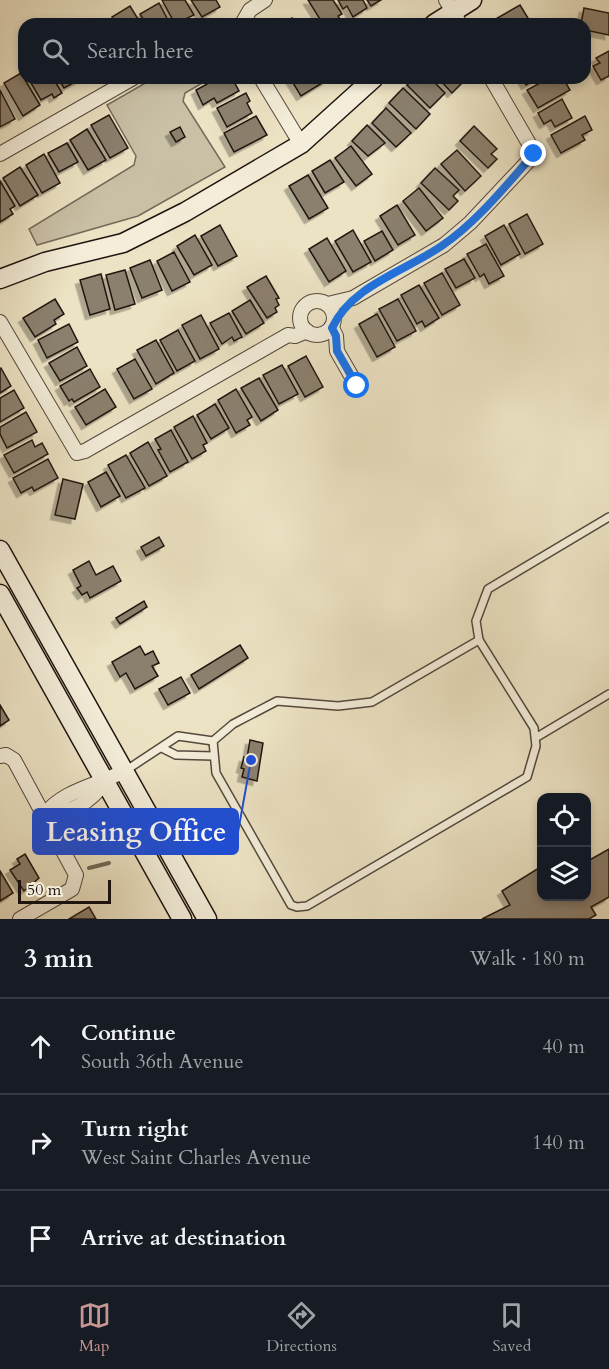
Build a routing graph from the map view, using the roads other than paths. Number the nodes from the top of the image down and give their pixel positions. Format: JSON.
{"nodes":[{"id":1,"x":265,"y":0,"type":"edge"},
{"id":2,"x":472,"y":0,"type":"edge"},
{"id":3,"x":453,"y":12,"type":"edge"},
{"id":4,"x":245,"y":18,"type":"edge"},
{"id":5,"x":122,"y":84,"type":"edge"},
{"id":6,"x":265,"y":84,"type":"edge"},
{"id":7,"x":367,"y":84,"type":"edge"},
{"id":8,"x":494,"y":84,"type":"edge"},
{"id":9,"x":301,"y":144,"type":"junction"},
{"id":10,"x":0,"y":153,"type":"edge"},
{"id":11,"x":0,"y":279,"type":"edge"},
{"id":12,"x":353,"y":298,"type":"junction"},
{"id":13,"x":328,"y":304,"type":"junction"},
{"id":14,"x":0,"y":322,"type":"edge"},
{"id":15,"x":333,"y":323,"type":"junction"},
{"id":16,"x":309,"y":329,"type":"junction"},
{"id":17,"x":337,"y":351,"type":"junction"},
{"id":18,"x":357,"y":386,"type":"dead end"},
{"id":19,"x":609,"y":517,"type":"edge"},
{"id":20,"x":0,"y":550,"type":"edge"},
{"id":21,"x":0,"y":594,"type":"edge"},
{"id":22,"x":479,"y":640,"type":"junction"},
{"id":23,"x":609,"y":694,"type":"edge"},
{"id":24,"x":537,"y":737,"type":"junction"},
{"id":25,"x":213,"y":741,"type":"junction"},
{"id":26,"x":162,"y":748,"type":"junction"},
{"id":27,"x":3,"y":756,"type":"edge"},
{"id":28,"x":213,"y":756,"type":"junction"},
{"id":29,"x":124,"y":771,"type":"junction"},
{"id":30,"x":105,"y":782,"type":"junction"},
{"id":31,"x":44,"y":814,"type":"junction"},
{"id":32,"x":22,"y":919,"type":"edge"},
{"id":33,"x":182,"y":919,"type":"edge"},
{"id":34,"x":207,"y":919,"type":"edge"}],
"edges":[{"from":1,"to":4,"type":"street"},
{"from":2,"to":3,"type":"main road"},
{"from":5,"to":10,"type":"street"},
{"from":6,"to":9,"type":"street"},
{"from":7,"to":9,"type":"main road"},
{"from":8,"to":12,"type":"street"},
{"from":9,"to":11,"type":"main road"},
{"from":12,"to":13,"type":"street"},
{"from":12,"to":15,"type":"street"},
{"from":13,"to":15,"type":"street"},
{"from":13,"to":16,"type":"street"},
{"from":14,"to":16,"type":"street"},
{"from":15,"to":16,"type":"street"},
{"from":15,"to":17,"type":"street"},
{"from":16,"to":17,"type":"street"},
{"from":17,"to":18,"type":"street"},
{"from":19,"to":22,"type":"lane"},
{"from":20,"to":29,"type":"main road"},
{"from":21,"to":30,"type":"main road"},
{"from":22,"to":24,"type":"lane"},
{"from":22,"to":25,"type":"lane"},
{"from":23,"to":24,"type":"lane"},
{"from":24,"to":28,"type":"lane"},
{"from":25,"to":26,"type":"lane"},
{"from":25,"to":28,"type":"lane"},
{"from":26,"to":28,"type":"lane"},
{"from":26,"to":29,"type":"lane"},
{"from":27,"to":31,"type":"street"},
{"from":29,"to":30,"type":"street"},
{"from":29,"to":34,"type":"main road"},
{"from":30,"to":31,"type":"street"},
{"from":30,"to":33,"type":"main road"},
{"from":31,"to":32,"type":"street"}]}
